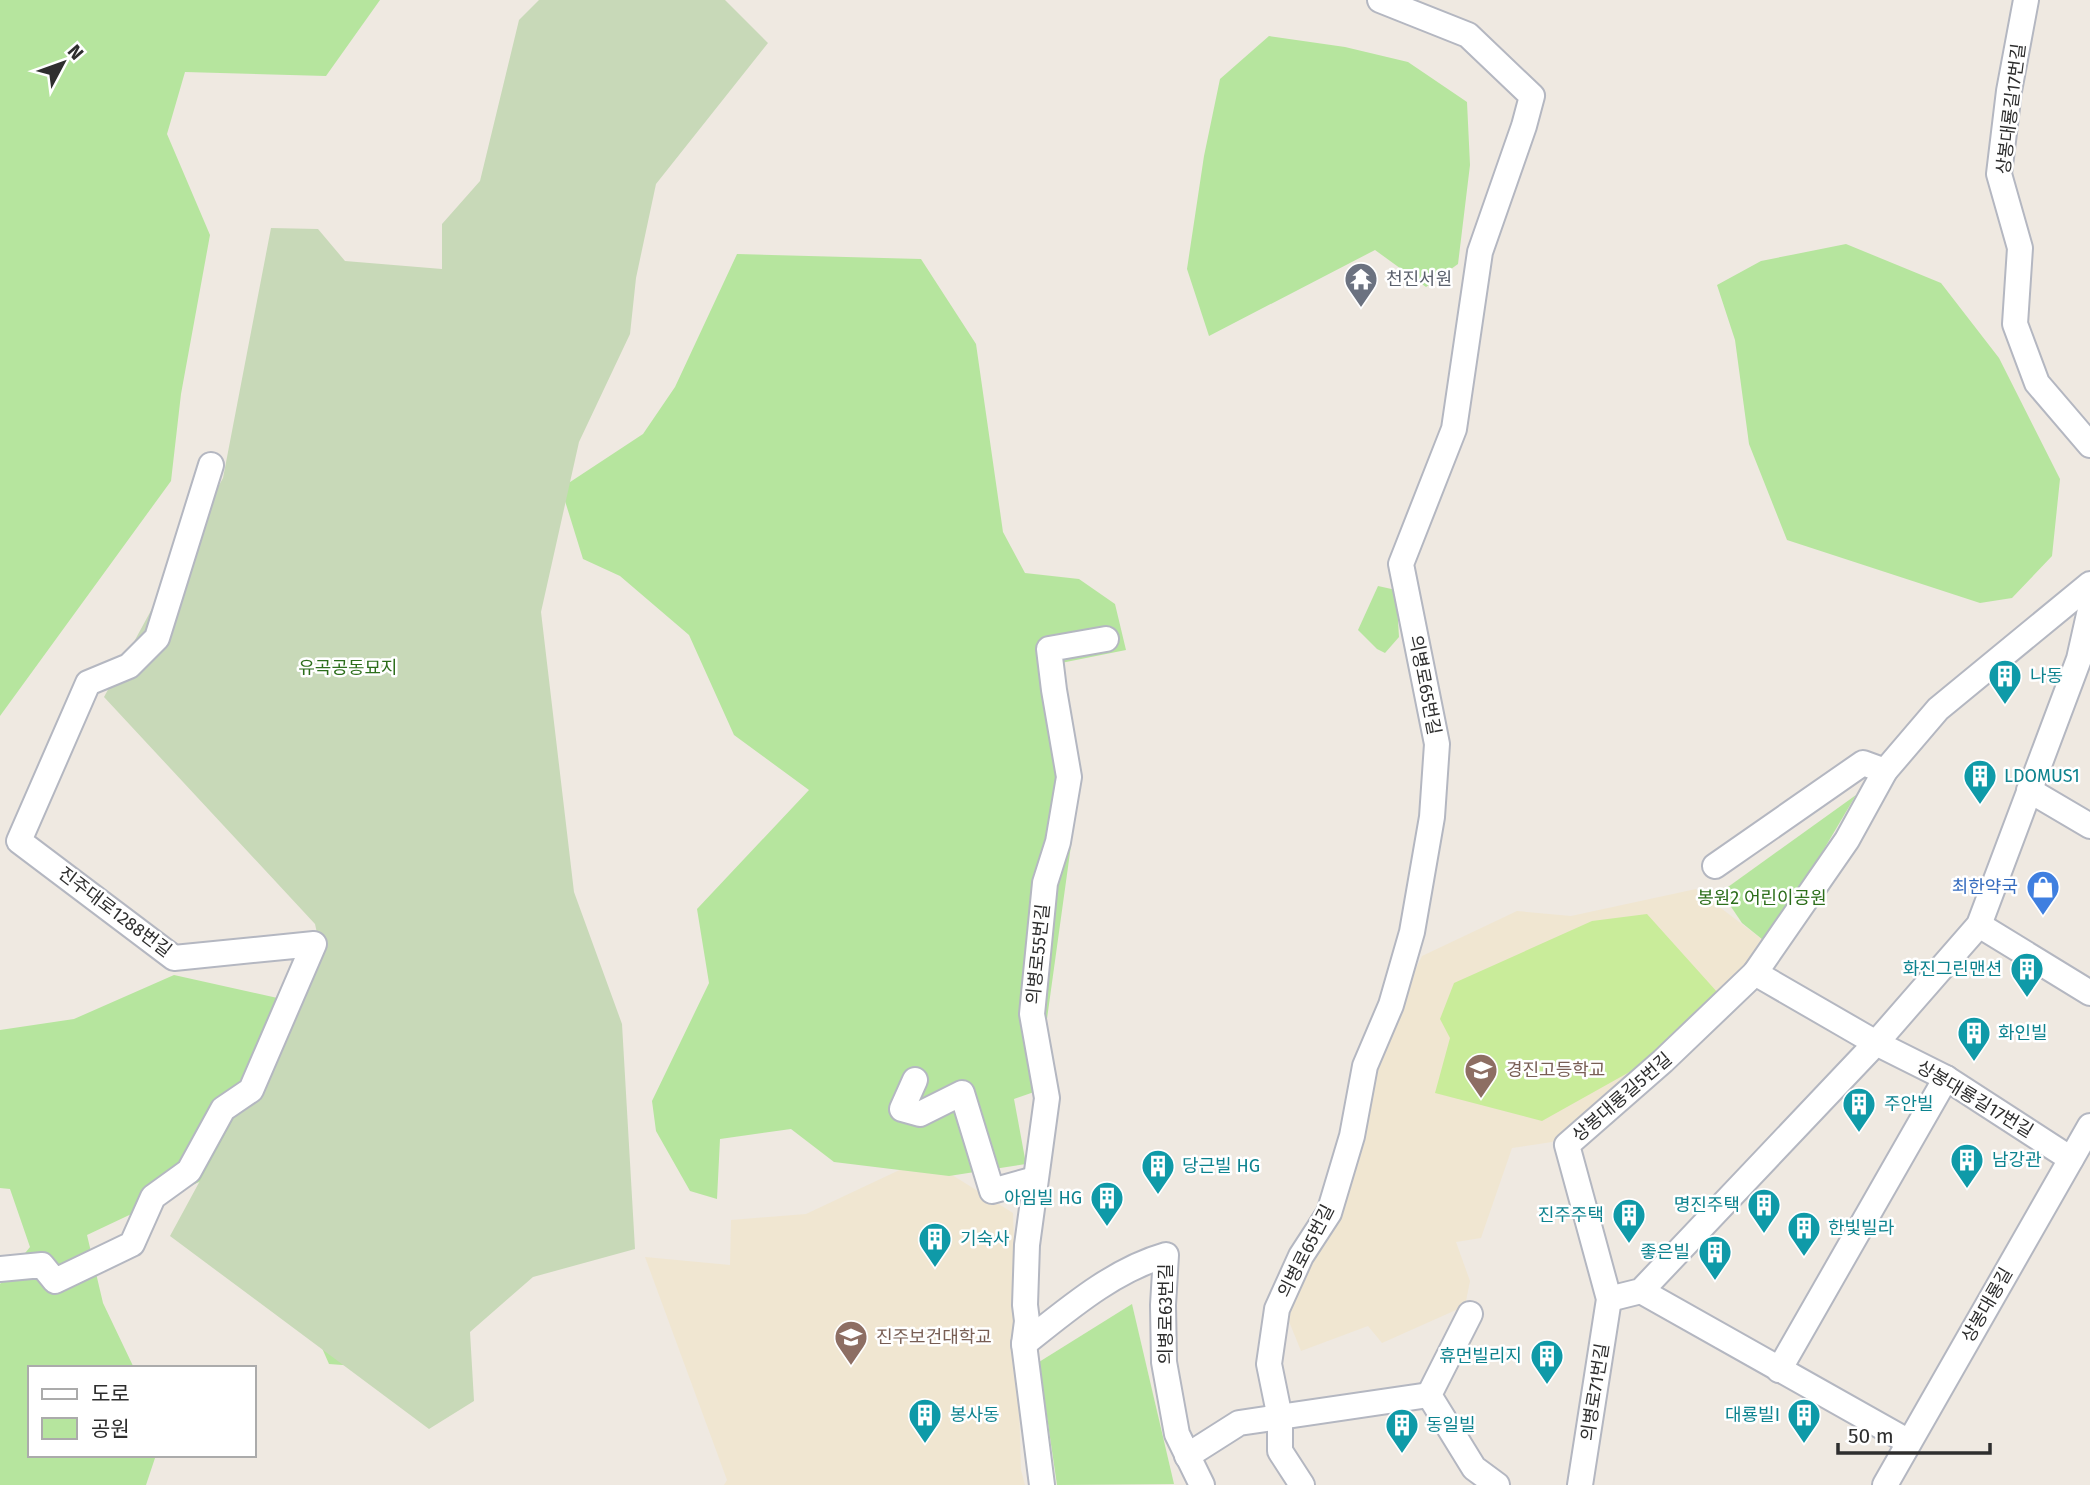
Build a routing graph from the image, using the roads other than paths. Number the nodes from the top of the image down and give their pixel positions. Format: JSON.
{"nodes":[{"id":1,"x":1380,"y":0,"type":"edge"},
{"id":2,"x":2026,"y":0,"type":"edge"},
{"id":3,"x":2090,"y":445,"type":"edge"},
{"id":4,"x":211,"y":465,"type":"dead end"},
{"id":5,"x":2090,"y":584,"type":"edge"},
{"id":6,"x":2090,"y":610,"type":"edge"},
{"id":7,"x":1106,"y":639,"type":"dead end"},
{"id":8,"x":2085,"y":662,"type":"edge"},
{"id":9,"x":1885,"y":771,"type":"junction"},
{"id":10,"x":2029,"y":790,"type":"junction"},
{"id":11,"x":2090,"y":826,"type":"edge"},
{"id":12,"x":1715,"y":866,"type":"dead end"},
{"id":13,"x":1979,"y":925,"type":"junction"},
{"id":14,"x":1755,"y":973,"type":"junction"},
{"id":15,"x":2090,"y":993,"type":"edge"},
{"id":16,"x":1876,"y":1043,"type":"junction"},
{"id":17,"x":1946,"y":1078,"type":"junction"},
{"id":18,"x":915,"y":1080,"type":"dead end"},
{"id":19,"x":2090,"y":1126,"type":"edge"},
{"id":20,"x":2071,"y":1159,"type":"junction"},
{"id":21,"x":1035,"y":1180,"type":"junction"},
{"id":22,"x":0,"y":1269,"type":"edge"},
{"id":23,"x":1641,"y":1291,"type":"junction"},
{"id":24,"x":1609,"y":1299,"type":"junction"},
{"id":25,"x":1470,"y":1314,"type":"dead end"},
{"id":26,"x":1024,"y":1344,"type":"junction"},
{"id":27,"x":1779,"y":1370,"type":"junction"},
{"id":28,"x":1429,"y":1395,"type":"junction"},
{"id":29,"x":1280,"y":1418,"type":"junction"},
{"id":30,"x":1909,"y":1442,"type":"junction"},
{"id":31,"x":1187,"y":1456,"type":"junction"},
{"id":32,"x":1042,"y":1485,"type":"edge"},
{"id":33,"x":1202,"y":1485,"type":"edge"},
{"id":34,"x":1302,"y":1485,"type":"edge"},
{"id":35,"x":1497,"y":1485,"type":"edge"},
{"id":36,"x":1580,"y":1485,"type":"edge"},
{"id":37,"x":1885,"y":1485,"type":"edge"}],
"edges":[{"from":1,"to":29,"type":"street","name":"의병로65번길"},
{"from":2,"to":3,"type":"street","name":"상봉대룡길17번길"},
{"from":4,"to":22,"type":"street","name":"진주대로1288번길"},
{"from":5,"to":9,"type":"street"},
{"from":6,"to":8,"type":"street"},
{"from":7,"to":21,"type":"street","name":"의병로55번길"},
{"from":8,"to":10,"type":"street"},
{"from":9,"to":12,"type":"street"},
{"from":9,"to":14,"type":"street"},
{"from":10,"to":11,"type":"street"},
{"from":10,"to":13,"type":"street"},
{"from":13,"to":15,"type":"street"},
{"from":13,"to":16,"type":"street"},
{"from":14,"to":16,"type":"street","name":"상봉대룡길17번길"},
{"from":14,"to":24,"type":"street","name":"상봉대룡길5번길"},
{"from":16,"to":17,"type":"street","name":"상봉대룡길17번길"},
{"from":16,"to":23,"type":"street"},
{"from":17,"to":20,"type":"street","name":"상봉대룡길17번길"},
{"from":17,"to":27,"type":"street"},
{"from":18,"to":21,"type":"street"},
{"from":19,"to":20,"type":"street","name":"상봉대룡길"},
{"from":20,"to":30,"type":"street","name":"상봉대룡길"},
{"from":21,"to":26,"type":"street","name":"의병로55번길"},
{"from":23,"to":24,"type":"street"},
{"from":23,"to":27,"type":"street"},
{"from":24,"to":36,"type":"street","name":"의병로71번길"},
{"from":25,"to":28,"type":"street"},
{"from":26,"to":31,"type":"street","name":"의병로63번길"},
{"from":26,"to":32,"type":"street","name":"의병로55번길"},
{"from":27,"to":30,"type":"street"},
{"from":28,"to":29,"type":"street"},
{"from":28,"to":35,"type":"street"},
{"from":29,"to":31,"type":"street"},
{"from":29,"to":34,"type":"street","name":"의병로65번길"},
{"from":30,"to":37,"type":"street","name":"상봉대룡길"},
{"from":31,"to":33,"type":"street","name":"의병로63번길"}]}
